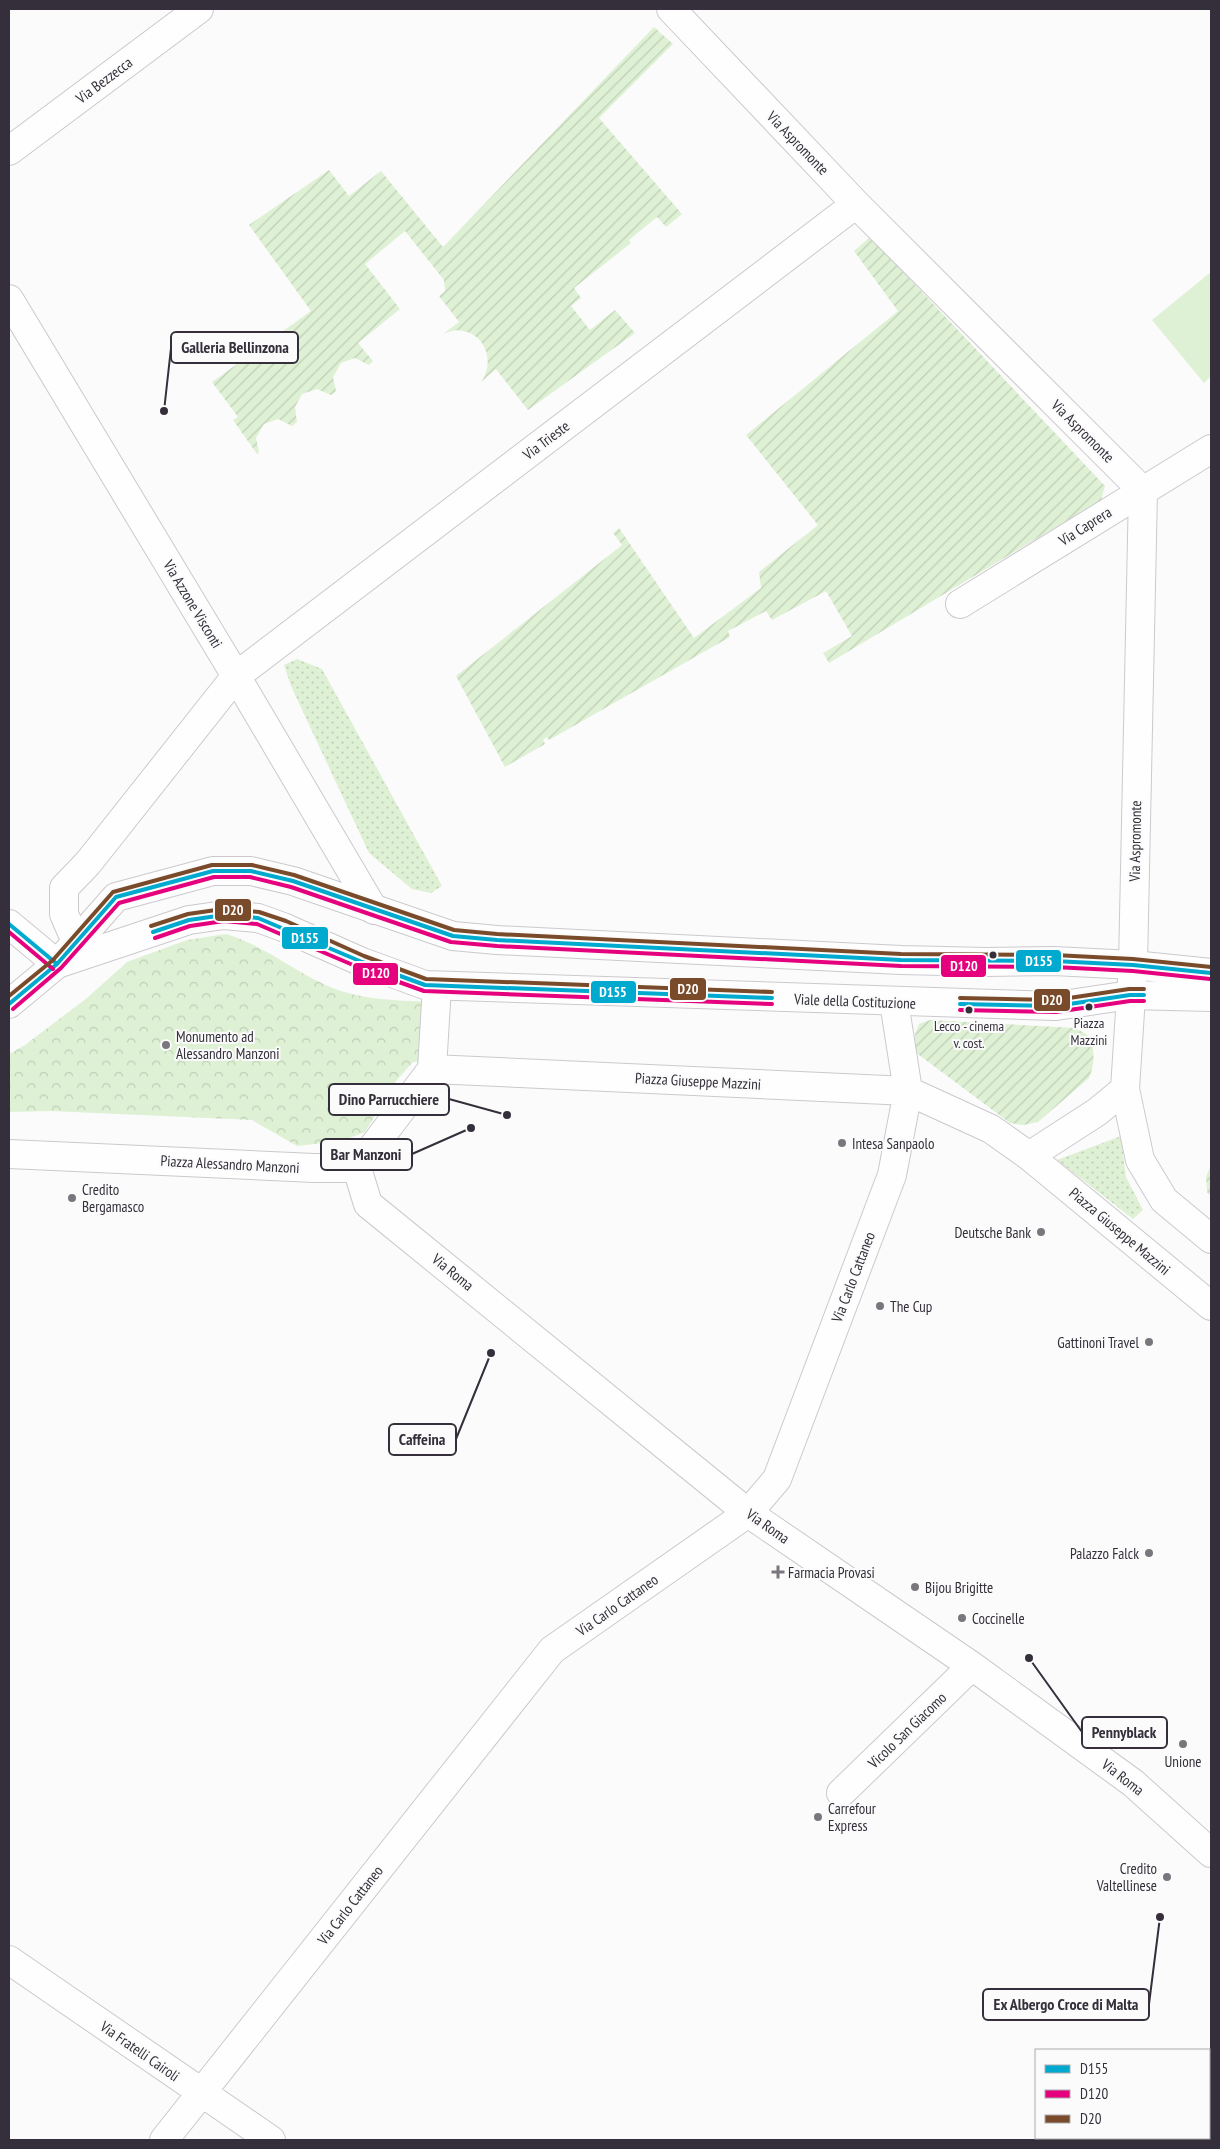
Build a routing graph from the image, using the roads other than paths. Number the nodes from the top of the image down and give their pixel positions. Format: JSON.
{"nodes":[{"id":1,"x":199,"y":9,"type":"edge"},
{"id":2,"x":671,"y":9,"type":"edge"},
{"id":3,"x":9,"y":151,"type":"edge"},
{"id":4,"x":856,"y":204,"type":"junction"},
{"id":5,"x":9,"y":299,"type":"edge"},
{"id":6,"x":1211,"y":450,"type":"edge"},
{"id":7,"x":1143,"y":491,"type":"junction"},
{"id":8,"x":960,"y":604,"type":"dead end"},
{"id":9,"x":236,"y":676,"type":"junction"},
{"id":10,"x":374,"y":910,"type":"junction"},
{"id":11,"x":9,"y":924,"type":"edge"},
{"id":12,"x":77,"y":944,"type":"junction"},
{"id":13,"x":58,"y":964,"type":"junction"},
{"id":14,"x":1133,"y":965,"type":"junction"},
{"id":15,"x":1211,"y":973,"type":"edge"},
{"id":16,"x":437,"y":986,"type":"junction"},
{"id":17,"x":1130,"y":995,"type":"junction"},
{"id":18,"x":1211,"y":997,"type":"edge"},
{"id":19,"x":894,"y":1002,"type":"junction"},
{"id":20,"x":9,"y":1004,"type":"edge"},
{"id":21,"x":432,"y":1069,"type":"junction"},
{"id":22,"x":1125,"y":1088,"type":"junction"},
{"id":23,"x":908,"y":1091,"type":"junction"},
{"id":24,"x":9,"y":1154,"type":"edge"},
{"id":25,"x":1029,"y":1156,"type":"junction"},
{"id":26,"x":357,"y":1168,"type":"junction"},
{"id":27,"x":1211,"y":1239,"type":"edge"},
{"id":28,"x":1211,"y":1306,"type":"edge"},
{"id":29,"x":748,"y":1513,"type":"junction"},
{"id":30,"x":972,"y":1666,"type":"junction"},
{"id":31,"x":841,"y":1793,"type":"dead end"},
{"id":32,"x":1211,"y":1853,"type":"edge"},
{"id":33,"x":9,"y":1960,"type":"edge"},
{"id":34,"x":201,"y":2094,"type":"junction"},
{"id":35,"x":164,"y":2140,"type":"edge"},
{"id":36,"x":271,"y":2140,"type":"edge"}],
"edges":[{"from":1,"to":3,"type":"street","name":"Via Bezzecca"},
{"from":2,"to":4,"type":"street","name":"Via Aspromonte"},
{"from":4,"to":7,"type":"street","name":"Via Aspromonte"},
{"from":4,"to":9,"type":"street","name":"Via Trieste"},
{"from":5,"to":9,"type":"street","name":"Via Azzone Visconti"},
{"from":6,"to":7,"type":"street","name":"Via Caprera"},
{"from":7,"to":8,"type":"street","name":"Via Caprera"},
{"from":7,"to":14,"type":"street","name":"Via Aspromonte"},
{"from":9,"to":10,"type":"street","name":"Via Azzone Visconti"},
{"from":9,"to":12,"type":"street","name":"Via Trieste"},
{"from":10,"to":12,"type":"street"},
{"from":10,"to":14,"type":"street"},
{"from":11,"to":13,"type":"street"},
{"from":12,"to":13,"type":"street"},
{"from":13,"to":16,"type":"street"},
{"from":13,"to":20,"type":"street"},
{"from":14,"to":15,"type":"street"},
{"from":14,"to":17,"type":"street","name":"Via Aspromonte"},
{"from":16,"to":19,"type":"street","name":"Viale della Costituzione"},
{"from":16,"to":21,"type":"street"},
{"from":17,"to":18,"type":"street","name":"Viale della Costituzione"},
{"from":17,"to":19,"type":"street","name":"Viale della Costituzione"},
{"from":17,"to":22,"type":"street"},
{"from":19,"to":23,"type":"street","name":"Via Carlo Cattaneo"},
{"from":21,"to":23,"type":"street","name":"Piazza Giuseppe Mazzini"},
{"from":21,"to":26,"type":"street"},
{"from":22,"to":25,"type":"street"},
{"from":22,"to":27,"type":"street"},
{"from":23,"to":25,"type":"street","name":"Piazza Giuseppe Mazzini"},
{"from":23,"to":29,"type":"street","name":"Via Carlo Cattaneo"},
{"from":24,"to":26,"type":"street","name":"Piazza Alessandro Manzoni"},
{"from":25,"to":28,"type":"street","name":"Piazza Giuseppe Mazzini"},
{"from":26,"to":29,"type":"street","name":"Via Roma"},
{"from":29,"to":30,"type":"street","name":"Via Roma"},
{"from":29,"to":34,"type":"street","name":"Via Carlo Cattaneo"},
{"from":30,"to":31,"type":"street","name":"Vicolo San Giacomo"},
{"from":30,"to":32,"type":"street","name":"Via Roma"},
{"from":33,"to":34,"type":"street","name":"Via Fratelli Cairoli"},
{"from":34,"to":35,"type":"street","name":"Via Carlo Cattaneo"},
{"from":34,"to":36,"type":"street","name":"Via Fratelli Cairoli"}]}
